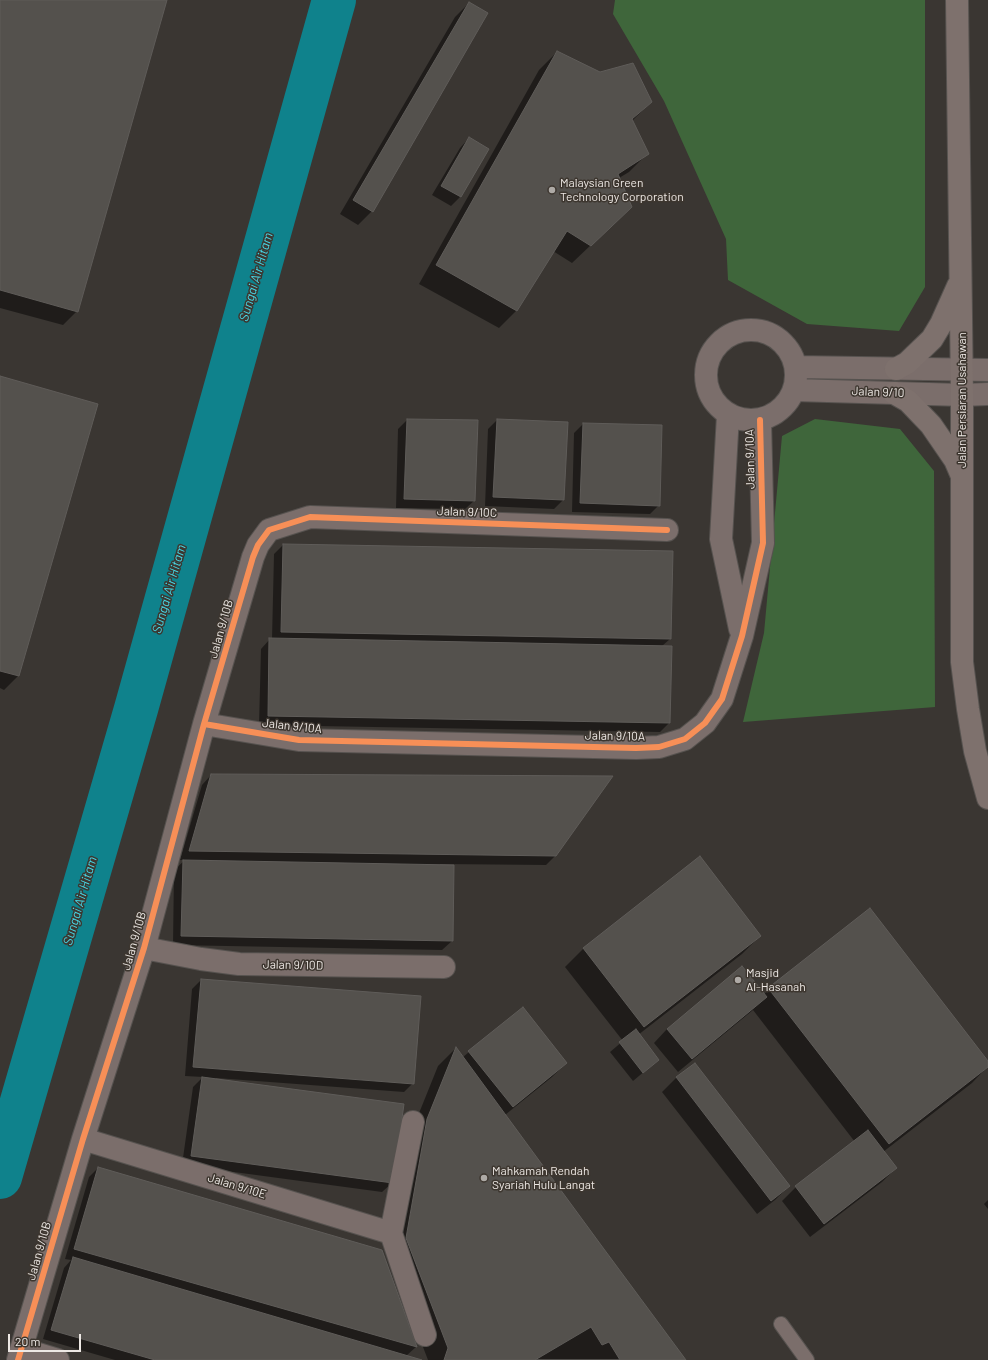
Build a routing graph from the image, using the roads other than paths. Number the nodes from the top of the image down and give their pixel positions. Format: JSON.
{"nodes":[{"id":1,"x":957,"y":0,"type":"edge"},
{"id":2,"x":961,"y":280,"type":"junction"},
{"id":3,"x":796,"y":367,"type":"junction"},
{"id":4,"x":896,"y":369,"type":"junction"},
{"id":5,"x":988,"y":370,"type":"edge"},
{"id":6,"x":962,"y":371,"type":"junction"},
{"id":7,"x":794,"y":390,"type":"junction"},
{"id":8,"x":894,"y":393,"type":"junction"},
{"id":9,"x":988,"y":394,"type":"edge"},
{"id":10,"x":962,"y":395,"type":"junction"},
{"id":11,"x":728,"y":415,"type":"junction"},
{"id":12,"x":760,"y":420,"type":"junction"},
{"id":13,"x":962,"y":475,"type":"junction"},
{"id":14,"x":269,"y":530,"type":"joint"},
{"id":15,"x":667,"y":530,"type":"dead end"},
{"id":16,"x":742,"y":636,"type":"junction"},
{"id":17,"x":204,"y":724,"type":"junction"},
{"id":18,"x":988,"y":798,"type":"edge"},
{"id":19,"x":144,"y":948,"type":"junction"},
{"id":20,"x":444,"y":967,"type":"dead end"},
{"id":21,"x":413,"y":1122,"type":"dead end"},
{"id":22,"x":83,"y":1139,"type":"junction"},
{"id":23,"x":391,"y":1233,"type":"junction"},
{"id":24,"x":781,"y":1324,"type":"dead end"},
{"id":25,"x":425,"y":1335,"type":"dead end"},
{"id":26,"x":20,"y":1355,"type":"edge"},
{"id":27,"x":58,"y":1360,"type":"edge"},
{"id":28,"x":807,"y":1360,"type":"edge"}],
"edges":[{"from":1,"to":2,"type":"street","name":"Jalan Persiaran Usahawan"},
{"from":2,"to":4,"type":"street"},
{"from":2,"to":6,"type":"street","name":"Jalan Persiaran Usahawan"},
{"from":3,"to":4,"type":"street","name":"Jalan 9/10"},
{"from":3,"to":7,"type":"street"},
{"from":3,"to":11,"type":"street"},
{"from":4,"to":6,"type":"street","name":"Jalan 9/10"},
{"from":5,"to":6,"type":"street","name":"Jalan 9/10"},
{"from":6,"to":10,"type":"street","name":"Jalan Persiaran Usahawan"},
{"from":7,"to":8,"type":"street","name":"Jalan 9/10"},
{"from":7,"to":12,"type":"street"},
{"from":8,"to":10,"type":"street","name":"Jalan 9/10"},
{"from":8,"to":13,"type":"street"},
{"from":9,"to":10,"type":"street","name":"Jalan 9/10"},
{"from":10,"to":13,"type":"street","name":"Jalan Persiaran Usahawan"},
{"from":11,"to":12,"type":"street"},
{"from":11,"to":16,"type":"street","name":"Jalan 9/10A"},
{"from":12,"to":16,"type":"street","name":"Jalan 9/10A"},
{"from":13,"to":18,"type":"street","name":"Jalan Persiaran Usahawan"},
{"from":14,"to":15,"type":"street","name":"Jalan 9/10C"},
{"from":14,"to":17,"type":"street","name":"Jalan 9/10B"},
{"from":16,"to":17,"type":"street","name":"Jalan 9/10A"},
{"from":17,"to":19,"type":"street","name":"Jalan 9/10B"},
{"from":19,"to":20,"type":"street","name":"Jalan 9/10D"},
{"from":19,"to":22,"type":"street","name":"Jalan 9/10B"},
{"from":21,"to":23,"type":"street"},
{"from":22,"to":23,"type":"street","name":"Jalan 9/10E"},
{"from":22,"to":26,"type":"street","name":"Jalan 9/10B"},
{"from":23,"to":25,"type":"street"},
{"from":24,"to":28,"type":"lane"},
{"from":26,"to":27,"type":"street"}]}
